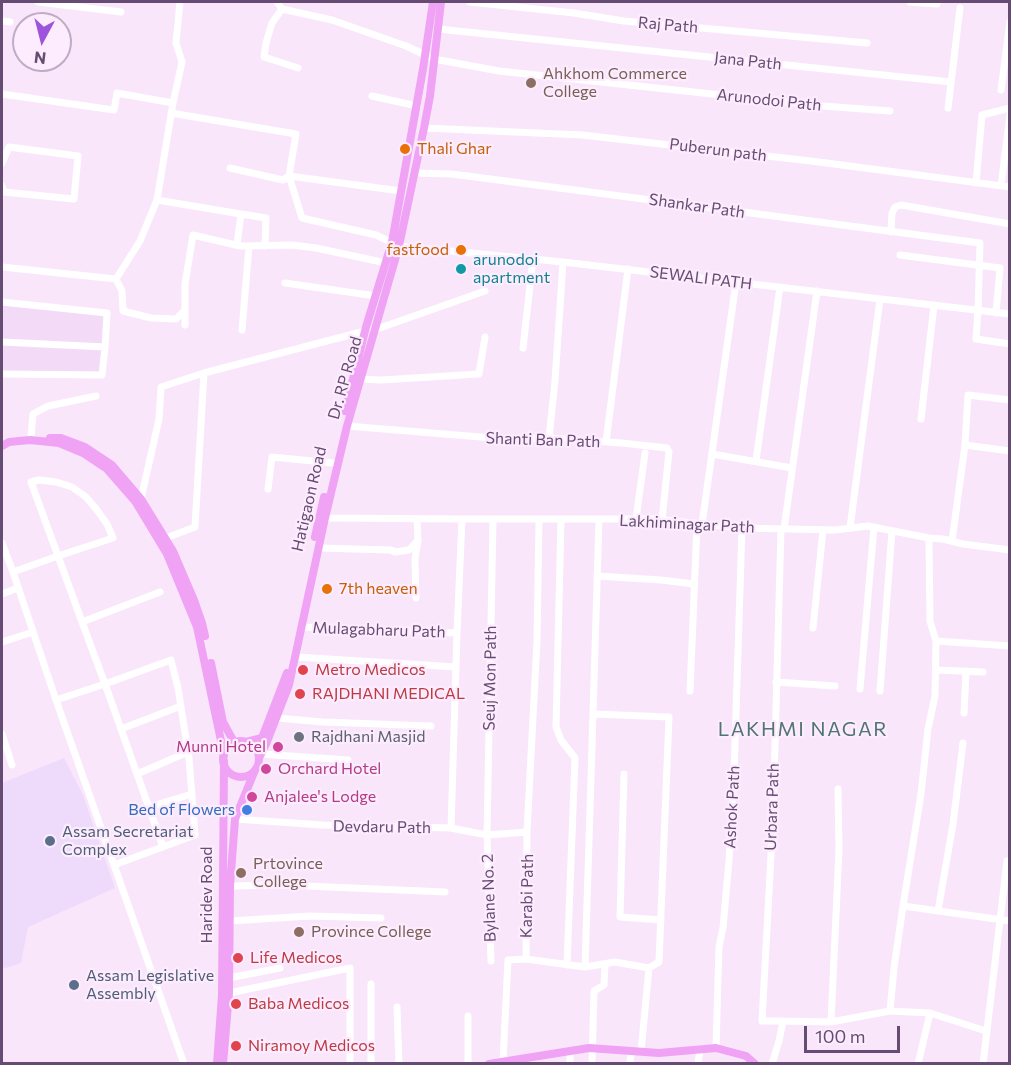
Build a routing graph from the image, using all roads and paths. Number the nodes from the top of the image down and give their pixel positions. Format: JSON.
{"nodes":[{"id":1,"x":38,"y":2,"type":"edge"},
{"id":2,"x":180,"y":2,"type":"edge"},
{"id":3,"x":277,"y":2,"type":"edge"},
{"id":4,"x":433,"y":2,"type":"edge"},
{"id":5,"x":441,"y":2,"type":"edge"},
{"id":6,"x":470,"y":2,"type":"edge"},
{"id":7,"x":910,"y":2,"type":"edge"},
{"id":8,"x":937,"y":4,"type":"dead end"},
{"id":9,"x":960,"y":8,"type":"dead end"},
{"id":10,"x":282,"y":9,"type":"junction"},
{"id":11,"x":121,"y":12,"type":"dead end"},
{"id":12,"x":2,"y":21,"type":"edge"},
{"id":13,"x":10,"y":22,"type":"dead end"},
{"id":14,"x":1010,"y":22,"type":"edge"},
{"id":15,"x":438,"y":29,"type":"junction"},
{"id":16,"x":867,"y":43,"type":"dead end"},
{"id":17,"x":425,"y":55,"type":"junction"},
{"id":18,"x":434,"y":59,"type":"junction"},
{"id":19,"x":298,"y":68,"type":"dead end"},
{"id":20,"x":951,"y":82,"type":"junction"},
{"id":21,"x":1001,"y":90,"type":"dead end"},
{"id":22,"x":2,"y":94,"type":"edge"},
{"id":23,"x":372,"y":96,"type":"dead end"},
{"id":24,"x":173,"y":103,"type":"junction"},
{"id":25,"x":417,"y":106,"type":"junction"},
{"id":26,"x":948,"y":108,"type":"dead end"},
{"id":27,"x":1010,"y":108,"type":"edge"},
{"id":28,"x":890,"y":111,"type":"dead end"},
{"id":29,"x":171,"y":113,"type":"junction"},
{"id":30,"x":1010,"y":115,"type":"edge"},
{"id":31,"x":424,"y":128,"type":"junction"},
{"id":32,"x":2,"y":163,"type":"edge"},
{"id":33,"x":230,"y":168,"type":"dead end"},
{"id":34,"x":414,"y":173,"type":"junction"},
{"id":35,"x":289,"y":176,"type":"junction"},
{"id":36,"x":976,"y":183,"type":"junction"},
{"id":37,"x":2,"y":186,"type":"edge"},
{"id":38,"x":1001,"y":186,"type":"junction"},
{"id":39,"x":1010,"y":187,"type":"edge"},
{"id":40,"x":401,"y":191,"type":"junction"},
{"id":41,"x":157,"y":200,"type":"junction"},
{"id":42,"x":241,"y":214,"type":"junction"},
{"id":43,"x":1010,"y":224,"type":"edge"},
{"id":44,"x":891,"y":232,"type":"junction"},
{"id":45,"x":396,"y":244,"type":"junction"},
{"id":46,"x":237,"y":245,"type":"junction"},
{"id":47,"x":249,"y":246,"type":"junction"},
{"id":48,"x":265,"y":246,"type":"junction"},
{"id":49,"x":900,"y":255,"type":"dead end"},
{"id":50,"x":533,"y":259,"type":"junction"},
{"id":51,"x":563,"y":262,"type":"junction"},
{"id":52,"x":390,"y":264,"type":"junction"},
{"id":53,"x":979,"y":266,"type":"junction"},
{"id":54,"x":2,"y":267,"type":"edge"},
{"id":55,"x":628,"y":269,"type":"junction"},
{"id":56,"x":116,"y":279,"type":"junction"},
{"id":57,"x":736,"y":282,"type":"junction"},
{"id":58,"x":285,"y":283,"type":"dead end"},
{"id":59,"x":780,"y":287,"type":"junction"},
{"id":60,"x":486,"y":291,"type":"dead end"},
{"id":61,"x":817,"y":291,"type":"junction"},
{"id":62,"x":376,"y":296,"type":"junction"},
{"id":63,"x":880,"y":299,"type":"junction"},
{"id":64,"x":2,"y":302,"type":"edge"},
{"id":65,"x":933,"y":305,"type":"junction"},
{"id":66,"x":185,"y":310,"type":"junction"},
{"id":67,"x":978,"y":310,"type":"junction"},
{"id":68,"x":996,"y":313,"type":"junction"},
{"id":69,"x":1010,"y":314,"type":"edge"},
{"id":70,"x":185,"y":325,"type":"dead end"},
{"id":71,"x":242,"y":330,"type":"dead end"},
{"id":72,"x":369,"y":331,"type":"junction"},
{"id":73,"x":485,"y":337,"type":"dead end"},
{"id":74,"x":2,"y":342,"type":"edge"},
{"id":75,"x":1010,"y":344,"type":"edge"},
{"id":76,"x":105,"y":347,"type":"junction"},
{"id":77,"x":523,"y":348,"type":"dead end"},
{"id":78,"x":204,"y":373,"type":"junction"},
{"id":79,"x":2,"y":374,"type":"edge"},
{"id":80,"x":360,"y":379,"type":"junction"},
{"id":81,"x":96,"y":396,"type":"dead end"},
{"id":82,"x":1010,"y":400,"type":"edge"},
{"id":83,"x":921,"y":418,"type":"dead end"},
{"id":84,"x":347,"y":426,"type":"junction"},
{"id":85,"x":31,"y":437,"type":"junction"},
{"id":86,"x":2,"y":438,"type":"edge"},
{"id":87,"x":549,"y":438,"type":"junction"},
{"id":88,"x":606,"y":442,"type":"junction"},
{"id":89,"x":965,"y":445,"type":"junction"},
{"id":90,"x":2,"y":446,"type":"edge"},
{"id":91,"x":1010,"y":451,"type":"edge"},
{"id":92,"x":645,"y":453,"type":"dead end"},
{"id":93,"x":712,"y":454,"type":"junction"},
{"id":94,"x":756,"y":461,"type":"junction"},
{"id":95,"x":333,"y":463,"type":"junction"},
{"id":96,"x":792,"y":468,"type":"junction"},
{"id":97,"x":268,"y":489,"type":"dead end"},
{"id":98,"x":139,"y":501,"type":"junction"},
{"id":99,"x":323,"y":516,"type":"junction"},
{"id":100,"x":417,"y":519,"type":"junction"},
{"id":101,"x":462,"y":519,"type":"junction"},
{"id":102,"x":636,"y":519,"type":"junction"},
{"id":103,"x":494,"y":520,"type":"junction"},
{"id":104,"x":539,"y":520,"type":"junction"},
{"id":105,"x":561,"y":520,"type":"junction"},
{"id":106,"x":599,"y":520,"type":"junction"},
{"id":107,"x":662,"y":520,"type":"junction"},
{"id":108,"x":699,"y":524,"type":"junction"},
{"id":109,"x":874,"y":527,"type":"junction"},
{"id":110,"x":742,"y":528,"type":"junction"},
{"id":111,"x":850,"y":528,"type":"junction"},
{"id":112,"x":782,"y":529,"type":"junction"},
{"id":113,"x":823,"y":530,"type":"junction"},
{"id":114,"x":892,"y":531,"type":"junction"},
{"id":115,"x":166,"y":538,"type":"junction"},
{"id":116,"x":929,"y":538,"type":"junction"},
{"id":117,"x":418,"y":540,"type":"junction"},
{"id":118,"x":952,"y":541,"type":"junction"},
{"id":119,"x":2,"y":545,"type":"edge"},
{"id":120,"x":319,"y":548,"type":"junction"},
{"id":121,"x":1010,"y":549,"type":"edge"},
{"id":122,"x":58,"y":556,"type":"junction"},
{"id":123,"x":13,"y":572,"type":"junction"},
{"id":124,"x":597,"y":576,"type":"junction"},
{"id":125,"x":694,"y":584,"type":"junction"},
{"id":126,"x":18,"y":588,"type":"junction"},
{"id":127,"x":160,"y":592,"type":"dead end"},
{"id":128,"x":2,"y":594,"type":"edge"},
{"id":129,"x":416,"y":598,"type":"dead end"},
{"id":130,"x":82,"y":622,"type":"junction"},
{"id":131,"x":302,"y":627,"type":"junction"},
{"id":132,"x":813,"y":628,"type":"dead end"},
{"id":133,"x":33,"y":632,"type":"junction"},
{"id":134,"x":457,"y":633,"type":"junction"},
{"id":135,"x":936,"y":641,"type":"junction"},
{"id":136,"x":2,"y":642,"type":"edge"},
{"id":137,"x":1010,"y":646,"type":"edge"},
{"id":138,"x":296,"y":657,"type":"junction"},
{"id":139,"x":456,"y":667,"type":"junction"},
{"id":140,"x":936,"y":670,"type":"junction"},
{"id":141,"x":966,"y":671,"type":"junction"},
{"id":142,"x":983,"y":672,"type":"dead end"},
{"id":143,"x":776,"y":682,"type":"junction"},
{"id":144,"x":105,"y":684,"type":"junction"},
{"id":145,"x":835,"y":686,"type":"dead end"},
{"id":146,"x":860,"y":689,"type":"dead end"},
{"id":147,"x":690,"y":690,"type":"dead end"},
{"id":148,"x":880,"y":691,"type":"dead end"},
{"id":149,"x":56,"y":700,"type":"junction"},
{"id":150,"x":181,"y":706,"type":"junction"},
{"id":151,"x":964,"y":712,"type":"dead end"},
{"id":152,"x":593,"y":714,"type":"junction"},
{"id":153,"x":277,"y":718,"type":"junction"},
{"id":154,"x":431,"y":726,"type":"dead end"},
{"id":155,"x":121,"y":729,"type":"junction"},
{"id":156,"x":2,"y":734,"type":"edge"},
{"id":157,"x":234,"y":742,"type":"junction"},
{"id":158,"x":246,"y":742,"type":"junction"},
{"id":159,"x":963,"y":743,"type":"dead end"},
{"id":160,"x":188,"y":752,"type":"junction"},
{"id":161,"x":260,"y":756,"type":"junction"},
{"id":162,"x":224,"y":758,"type":"junction"},
{"id":163,"x":348,"y":760,"type":"dead end"},
{"id":164,"x":12,"y":765,"type":"dead end"},
{"id":165,"x":255,"y":770,"type":"junction"},
{"id":166,"x":137,"y":774,"type":"junction"},
{"id":167,"x":624,"y":774,"type":"dead end"},
{"id":168,"x":838,"y":789,"type":"dead end"},
{"id":169,"x":192,"y":794,"type":"junction"},
{"id":170,"x":149,"y":807,"type":"junction"},
{"id":171,"x":235,"y":819,"type":"junction"},
{"id":172,"x":451,"y":828,"type":"junction"},
{"id":173,"x":528,"y":832,"type":"junction"},
{"id":174,"x":488,"y":835,"type":"junction"},
{"id":175,"x":163,"y":847,"type":"junction"},
{"id":176,"x":1007,"y":861,"type":"dead end"},
{"id":177,"x":114,"y":866,"type":"junction"},
{"id":178,"x":230,"y":886,"type":"junction"},
{"id":179,"x":445,"y":892,"type":"dead end"},
{"id":180,"x":903,"y":906,"type":"junction"},
{"id":181,"x":938,"y":911,"type":"junction"},
{"id":182,"x":381,"y":918,"type":"dead end"},
{"id":183,"x":1001,"y":919,"type":"junction"},
{"id":184,"x":661,"y":920,"type":"junction"},
{"id":185,"x":230,"y":921,"type":"junction"},
{"id":186,"x":1010,"y":921,"type":"edge"},
{"id":187,"x":526,"y":959,"type":"junction"},
{"id":188,"x":491,"y":961,"type":"dead end"},
{"id":189,"x":604,"y":964,"type":"junction"},
{"id":190,"x":567,"y":965,"type":"junction"},
{"id":191,"x":585,"y":967,"type":"junction"},
{"id":192,"x":280,"y":968,"type":"dead end"},
{"id":193,"x":649,"y":968,"type":"junction"},
{"id":194,"x":229,"y":978,"type":"junction"},
{"id":195,"x":370,"y":984,"type":"dead end"},
{"id":196,"x":225,"y":994,"type":"junction"},
{"id":197,"x":397,"y":1007,"type":"dead end"},
{"id":198,"x":890,"y":1011,"type":"junction"},
{"id":199,"x":930,"y":1013,"type":"junction"},
{"id":200,"x":468,"y":1016,"type":"dead end"},
{"id":201,"x":783,"y":1021,"type":"junction"},
{"id":202,"x":831,"y":1023,"type":"junction"},
{"id":203,"x":986,"y":1031,"type":"junction"},
{"id":204,"x":716,"y":1048,"type":"junction"},
{"id":205,"x":593,"y":1049,"type":"junction"},
{"id":206,"x":700,"y":1049,"type":"junction"},
{"id":207,"x":570,"y":1051,"type":"junction"},
{"id":208,"x":631,"y":1051,"type":"junction"},
{"id":209,"x":641,"y":1052,"type":"junction"},
{"id":210,"x":503,"y":1061,"type":"junction"},
{"id":211,"x":184,"y":1064,"type":"edge"},
{"id":212,"x":217,"y":1064,"type":"edge"},
{"id":213,"x":223,"y":1064,"type":"edge"},
{"id":214,"x":350,"y":1064,"type":"edge"},
{"id":215,"x":371,"y":1064,"type":"edge"},
{"id":216,"x":399,"y":1064,"type":"edge"},
{"id":217,"x":468,"y":1064,"type":"edge"},
{"id":218,"x":489,"y":1064,"type":"edge"},
{"id":219,"x":570,"y":1064,"type":"edge"},
{"id":220,"x":592,"y":1064,"type":"edge"},
{"id":221,"x":630,"y":1064,"type":"edge"},
{"id":222,"x":699,"y":1064,"type":"edge"},
{"id":223,"x":755,"y":1064,"type":"edge"},
{"id":224,"x":772,"y":1064,"type":"edge"},
{"id":225,"x":918,"y":1064,"type":"edge"},
{"id":226,"x":983,"y":1064,"type":"edge"}],
"edges":[{"from":1,"to":11,"type":"street"},
{"from":2,"to":24,"type":"street"},
{"from":3,"to":10,"type":"street"},
{"from":4,"to":17,"type":"main road"},
{"from":5,"to":15,"type":"main road","name":"Dr. RP Road"},
{"from":6,"to":16,"type":"street","name":"Raj Path"},
{"from":7,"to":8,"type":"street"},
{"from":9,"to":20,"type":"street"},
{"from":10,"to":17,"type":"street","name":"Arunodoi Path"},
{"from":10,"to":19,"type":"street"},
{"from":12,"to":13,"type":"street"},
{"from":14,"to":21,"type":"street"},
{"from":15,"to":18,"type":"main road","name":"Dr. RP Road"},
{"from":15,"to":20,"type":"street","name":"Jana Path"},
{"from":17,"to":18,"type":"street","name":"Arunodoi Path"},
{"from":17,"to":25,"type":"main road"},
{"from":18,"to":28,"type":"street","name":"Arunodoi Path"},
{"from":18,"to":31,"type":"main road","name":"Dr. RP Road"},
{"from":20,"to":26,"type":"street"},
{"from":22,"to":24,"type":"street"},
{"from":23,"to":25,"type":"street"},
{"from":24,"to":29,"type":"street"},
{"from":25,"to":40,"type":"main road"},
{"from":27,"to":36,"type":"street"},
{"from":29,"to":35,"type":"street"},
{"from":29,"to":41,"type":"street"},
{"from":30,"to":38,"type":"street"},
{"from":31,"to":34,"type":"main road","name":"Dr. RP Road"},
{"from":31,"to":36,"type":"street","name":"Puberun path"},
{"from":32,"to":37,"type":"street"},
{"from":33,"to":35,"type":"street"},
{"from":34,"to":44,"type":"street","name":"Shankar Path"},
{"from":34,"to":45,"type":"main road","name":"Dr. RP Road"},
{"from":35,"to":40,"type":"street"},
{"from":35,"to":45,"type":"street","name":"SEWALI PATH"},
{"from":36,"to":38,"type":"street","name":"Puberun path"},
{"from":38,"to":39,"type":"street","name":"Puberun path"},
{"from":40,"to":45,"type":"main road"},
{"from":41,"to":42,"type":"street"},
{"from":41,"to":56,"type":"street"},
{"from":42,"to":46,"type":"street"},
{"from":42,"to":48,"type":"street"},
{"from":43,"to":44,"type":"street"},
{"from":44,"to":53,"type":"street","name":"Shankar Path"},
{"from":45,"to":50,"type":"street","name":"SEWALI PATH"},
{"from":45,"to":52,"type":"main road","name":"Dr. RP Road"},
{"from":46,"to":47,"type":"street"},
{"from":46,"to":66,"type":"street"},
{"from":47,"to":48,"type":"street"},
{"from":47,"to":71,"type":"street"},
{"from":48,"to":52,"type":"street"},
{"from":49,"to":53,"type":"street"},
{"from":50,"to":51,"type":"street","name":"SEWALI PATH"},
{"from":50,"to":77,"type":"street"},
{"from":51,"to":55,"type":"street","name":"SEWALI PATH"},
{"from":51,"to":87,"type":"street"},
{"from":52,"to":62,"type":"main road","name":"Hatigaon Road"},
{"from":52,"to":72,"type":"main road","name":"Dr. RP Road"},
{"from":53,"to":67,"type":"street"},
{"from":53,"to":68,"type":"street"},
{"from":54,"to":56,"type":"street"},
{"from":55,"to":57,"type":"street","name":"SEWALI PATH"},
{"from":55,"to":88,"type":"street"},
{"from":56,"to":66,"type":"street"},
{"from":57,"to":59,"type":"street","name":"SEWALI PATH"},
{"from":57,"to":93,"type":"street"},
{"from":58,"to":62,"type":"street"},
{"from":59,"to":61,"type":"street","name":"SEWALI PATH"},
{"from":59,"to":94,"type":"street"},
{"from":60,"to":72,"type":"street"},
{"from":61,"to":63,"type":"street","name":"SEWALI PATH"},
{"from":61,"to":96,"type":"street","name":"Urbara Path"},
{"from":62,"to":72,"type":"main road","name":"Hatigaon Road"},
{"from":63,"to":65,"type":"street","name":"SEWALI PATH"},
{"from":63,"to":111,"type":"street"},
{"from":64,"to":76,"type":"street"},
{"from":65,"to":67,"type":"street","name":"SEWALI PATH"},
{"from":65,"to":83,"type":"street"},
{"from":66,"to":70,"type":"street"},
{"from":67,"to":68,"type":"street","name":"SEWALI PATH"},
{"from":67,"to":75,"type":"street"},
{"from":68,"to":69,"type":"street","name":"SEWALI PATH"},
{"from":72,"to":78,"type":"street"},
{"from":72,"to":80,"type":"main road","name":"Dr. RP Road"},
{"from":72,"to":95,"type":"main road","name":"Hatigaon Road"},
{"from":73,"to":80,"type":"street"},
{"from":74,"to":76,"type":"street"},
{"from":76,"to":79,"type":"street"},
{"from":78,"to":98,"type":"street"},
{"from":78,"to":115,"type":"street"},
{"from":80,"to":84,"type":"main road","name":"Dr. RP Road"},
{"from":81,"to":85,"type":"street"},
{"from":82,"to":89,"type":"street"},
{"from":84,"to":87,"type":"street","name":"Shanti Ban Path"},
{"from":84,"to":99,"type":"main road","name":"Dr. RP Road"},
{"from":85,"to":86,"type":"main road"},
{"from":85,"to":98,"type":"main road"},
{"from":87,"to":88,"type":"street","name":"Shanti Ban Path"},
{"from":88,"to":107,"type":"street","name":"Shanti Ban Path"},
{"from":89,"to":91,"type":"street"},
{"from":89,"to":118,"type":"street"},
{"from":90,"to":98,"type":"main road"},
{"from":92,"to":102,"type":"street"},
{"from":93,"to":94,"type":"street"},
{"from":93,"to":108,"type":"street"},
{"from":94,"to":96,"type":"street"},
{"from":95,"to":97,"type":"street"},
{"from":95,"to":99,"type":"main road","name":"Hatigaon Road"},
{"from":96,"to":112,"type":"street","name":"Urbara Path"},
{"from":98,"to":115,"type":"main road"},
{"from":98,"to":162,"type":"main road","name":"Haridev Road"},
{"from":99,"to":100,"type":"street","name":"Lakhiminagar Path"},
{"from":99,"to":120,"type":"main road","name":"Dr. RP Road"},
{"from":99,"to":158,"type":"main road","name":"Hatigaon Road"},
{"from":100,"to":101,"type":"street","name":"Lakhiminagar Path"},
{"from":100,"to":117,"type":"street"},
{"from":101,"to":103,"type":"street","name":"Lakhiminagar Path"},
{"from":101,"to":134,"type":"street"},
{"from":102,"to":106,"type":"street","name":"Lakhiminagar Path"},
{"from":102,"to":107,"type":"street","name":"Lakhiminagar Path"},
{"from":103,"to":104,"type":"street","name":"Lakhiminagar Path"},
{"from":103,"to":174,"type":"street","name":"Seuj Mon Path"},
{"from":104,"to":105,"type":"street","name":"Lakhiminagar Path"},
{"from":104,"to":173,"type":"street","name":"Karabi Path"},
{"from":105,"to":106,"type":"street","name":"Lakhiminagar Path"},
{"from":105,"to":190,"type":"street"},
{"from":106,"to":124,"type":"street"},
{"from":107,"to":108,"type":"street","name":"Lakhiminagar Path"},
{"from":108,"to":110,"type":"street","name":"Lakhiminagar Path"},
{"from":108,"to":125,"type":"street"},
{"from":109,"to":111,"type":"street","name":"Lakhiminagar Path"},
{"from":109,"to":114,"type":"street","name":"Lakhiminagar Path"},
{"from":109,"to":146,"type":"street"},
{"from":110,"to":112,"type":"street","name":"Lakhiminagar Path"},
{"from":110,"to":204,"type":"street","name":"Ashok Path"},
{"from":111,"to":113,"type":"street","name":"Lakhiminagar Path"},
{"from":112,"to":113,"type":"street","name":"Lakhiminagar Path"},
{"from":112,"to":143,"type":"street","name":"Urbara Path"},
{"from":113,"to":132,"type":"street"},
{"from":114,"to":116,"type":"street","name":"Lakhiminagar Path"},
{"from":114,"to":148,"type":"street"},
{"from":115,"to":157,"type":"main road"},
{"from":116,"to":118,"type":"street","name":"Lakhiminagar Path"},
{"from":116,"to":135,"type":"street"},
{"from":117,"to":120,"type":"street"},
{"from":117,"to":129,"type":"street"},
{"from":118,"to":121,"type":"street","name":"Lakhiminagar Path"},
{"from":119,"to":123,"type":"street"},
{"from":120,"to":131,"type":"main road","name":"Dr. RP Road"},
{"from":122,"to":122,"type":"street"},
{"from":122,"to":123,"type":"street"},
{"from":122,"to":130,"type":"street"},
{"from":123,"to":126,"type":"street"},
{"from":124,"to":125,"type":"street"},
{"from":124,"to":152,"type":"street"},
{"from":125,"to":147,"type":"street"},
{"from":126,"to":128,"type":"street"},
{"from":126,"to":133,"type":"street"},
{"from":127,"to":130,"type":"street"},
{"from":130,"to":144,"type":"street"},
{"from":131,"to":134,"type":"street","name":"Mulagabharu Path"},
{"from":131,"to":138,"type":"main road","name":"Dr. RP Road"},
{"from":133,"to":136,"type":"street"},
{"from":133,"to":149,"type":"street"},
{"from":134,"to":139,"type":"street"},
{"from":135,"to":137,"type":"street"},
{"from":135,"to":140,"type":"street"},
{"from":138,"to":139,"type":"street"},
{"from":138,"to":153,"type":"main road","name":"Dr. RP Road"},
{"from":139,"to":172,"type":"street"},
{"from":140,"to":141,"type":"street"},
{"from":140,"to":180,"type":"street"},
{"from":141,"to":142,"type":"street"},
{"from":141,"to":151,"type":"street"},
{"from":143,"to":145,"type":"street"},
{"from":143,"to":201,"type":"street","name":"Urbara Path"},
{"from":144,"to":149,"type":"street"},
{"from":144,"to":150,"type":"street"},
{"from":144,"to":155,"type":"street"},
{"from":149,"to":177,"type":"street"},
{"from":150,"to":155,"type":"street"},
{"from":150,"to":160,"type":"street"},
{"from":152,"to":184,"type":"street"},
{"from":152,"to":191,"type":"street"},
{"from":153,"to":154,"type":"street"},
{"from":153,"to":161,"type":"main road","name":"Dr. RP Road"},
{"from":155,"to":166,"type":"street"},
{"from":156,"to":164,"type":"street"},
{"from":157,"to":158,"type":"main road"},
{"from":157,"to":162,"type":"main road"},
{"from":158,"to":161,"type":"main road"},
{"from":159,"to":181,"type":"street"},
{"from":160,"to":166,"type":"street"},
{"from":160,"to":169,"type":"street"},
{"from":161,"to":163,"type":"street"},
{"from":161,"to":165,"type":"main road"},
{"from":162,"to":165,"type":"main road"},
{"from":162,"to":196,"type":"main road","name":"Haridev Road"},
{"from":165,"to":171,"type":"main road","name":"Haridev Road"},
{"from":166,"to":170,"type":"street"},
{"from":167,"to":184,"type":"street"},
{"from":168,"to":202,"type":"street"},
{"from":169,"to":170,"type":"street"},
{"from":169,"to":175,"type":"street"},
{"from":170,"to":175,"type":"street"},
{"from":171,"to":172,"type":"street","name":"Devdaru Path"},
{"from":171,"to":178,"type":"main road","name":"Haridev Road"},
{"from":172,"to":174,"type":"street","name":"Devdaru Path"},
{"from":173,"to":174,"type":"street","name":"Devdaru Path"},
{"from":173,"to":187,"type":"street","name":"Karabi Path"},
{"from":174,"to":188,"type":"street","name":"Bylane No. 2"},
{"from":175,"to":177,"type":"street"},
{"from":176,"to":183,"type":"street"},
{"from":177,"to":211,"type":"street"},
{"from":178,"to":179,"type":"street"},
{"from":178,"to":185,"type":"main road","name":"Haridev Road"},
{"from":180,"to":181,"type":"street"},
{"from":180,"to":198,"type":"street"},
{"from":181,"to":183,"type":"street"},
{"from":182,"to":185,"type":"street"},
{"from":183,"to":186,"type":"street"},
{"from":183,"to":203,"type":"street"},
{"from":184,"to":193,"type":"street"},
{"from":185,"to":194,"type":"main road","name":"Haridev Road"},
{"from":187,"to":190,"type":"street","name":"Karabi Path"},
{"from":187,"to":210,"type":"street"},
{"from":189,"to":191,"type":"street","name":"Karabi Path"},
{"from":189,"to":193,"type":"street","name":"Karabi Path"},
{"from":189,"to":205,"type":"street"},
{"from":190,"to":191,"type":"street","name":"Karabi Path"},
{"from":192,"to":194,"type":"street"},
{"from":193,"to":209,"type":"street"},
{"from":194,"to":196,"type":"main road","name":"Haridev Road"},
{"from":195,"to":215,"type":"street"},
{"from":196,"to":212,"type":"main road","name":"Haridev Road"},
{"from":196,"to":213,"type":"main road","name":"Haridev Road"},
{"from":196,"to":214,"type":"street"},
{"from":197,"to":216,"type":"street"},
{"from":198,"to":199,"type":"street"},
{"from":198,"to":202,"type":"street"},
{"from":199,"to":203,"type":"street"},
{"from":199,"to":225,"type":"street"},
{"from":200,"to":217,"type":"street"},
{"from":201,"to":202,"type":"street"},
{"from":201,"to":224,"type":"street"},
{"from":203,"to":226,"type":"street"},
{"from":204,"to":206,"type":"main road"},
{"from":204,"to":223,"type":"main road"},
{"from":205,"to":207,"type":"main road"},
{"from":205,"to":208,"type":"main road"},
{"from":205,"to":220,"type":"street"},
{"from":206,"to":209,"type":"main road"},
{"from":206,"to":222,"type":"street"},
{"from":207,"to":210,"type":"main road"},
{"from":207,"to":219,"type":"street"},
{"from":208,"to":209,"type":"main road"},
{"from":208,"to":221,"type":"street"},
{"from":210,"to":218,"type":"main road"}]}
